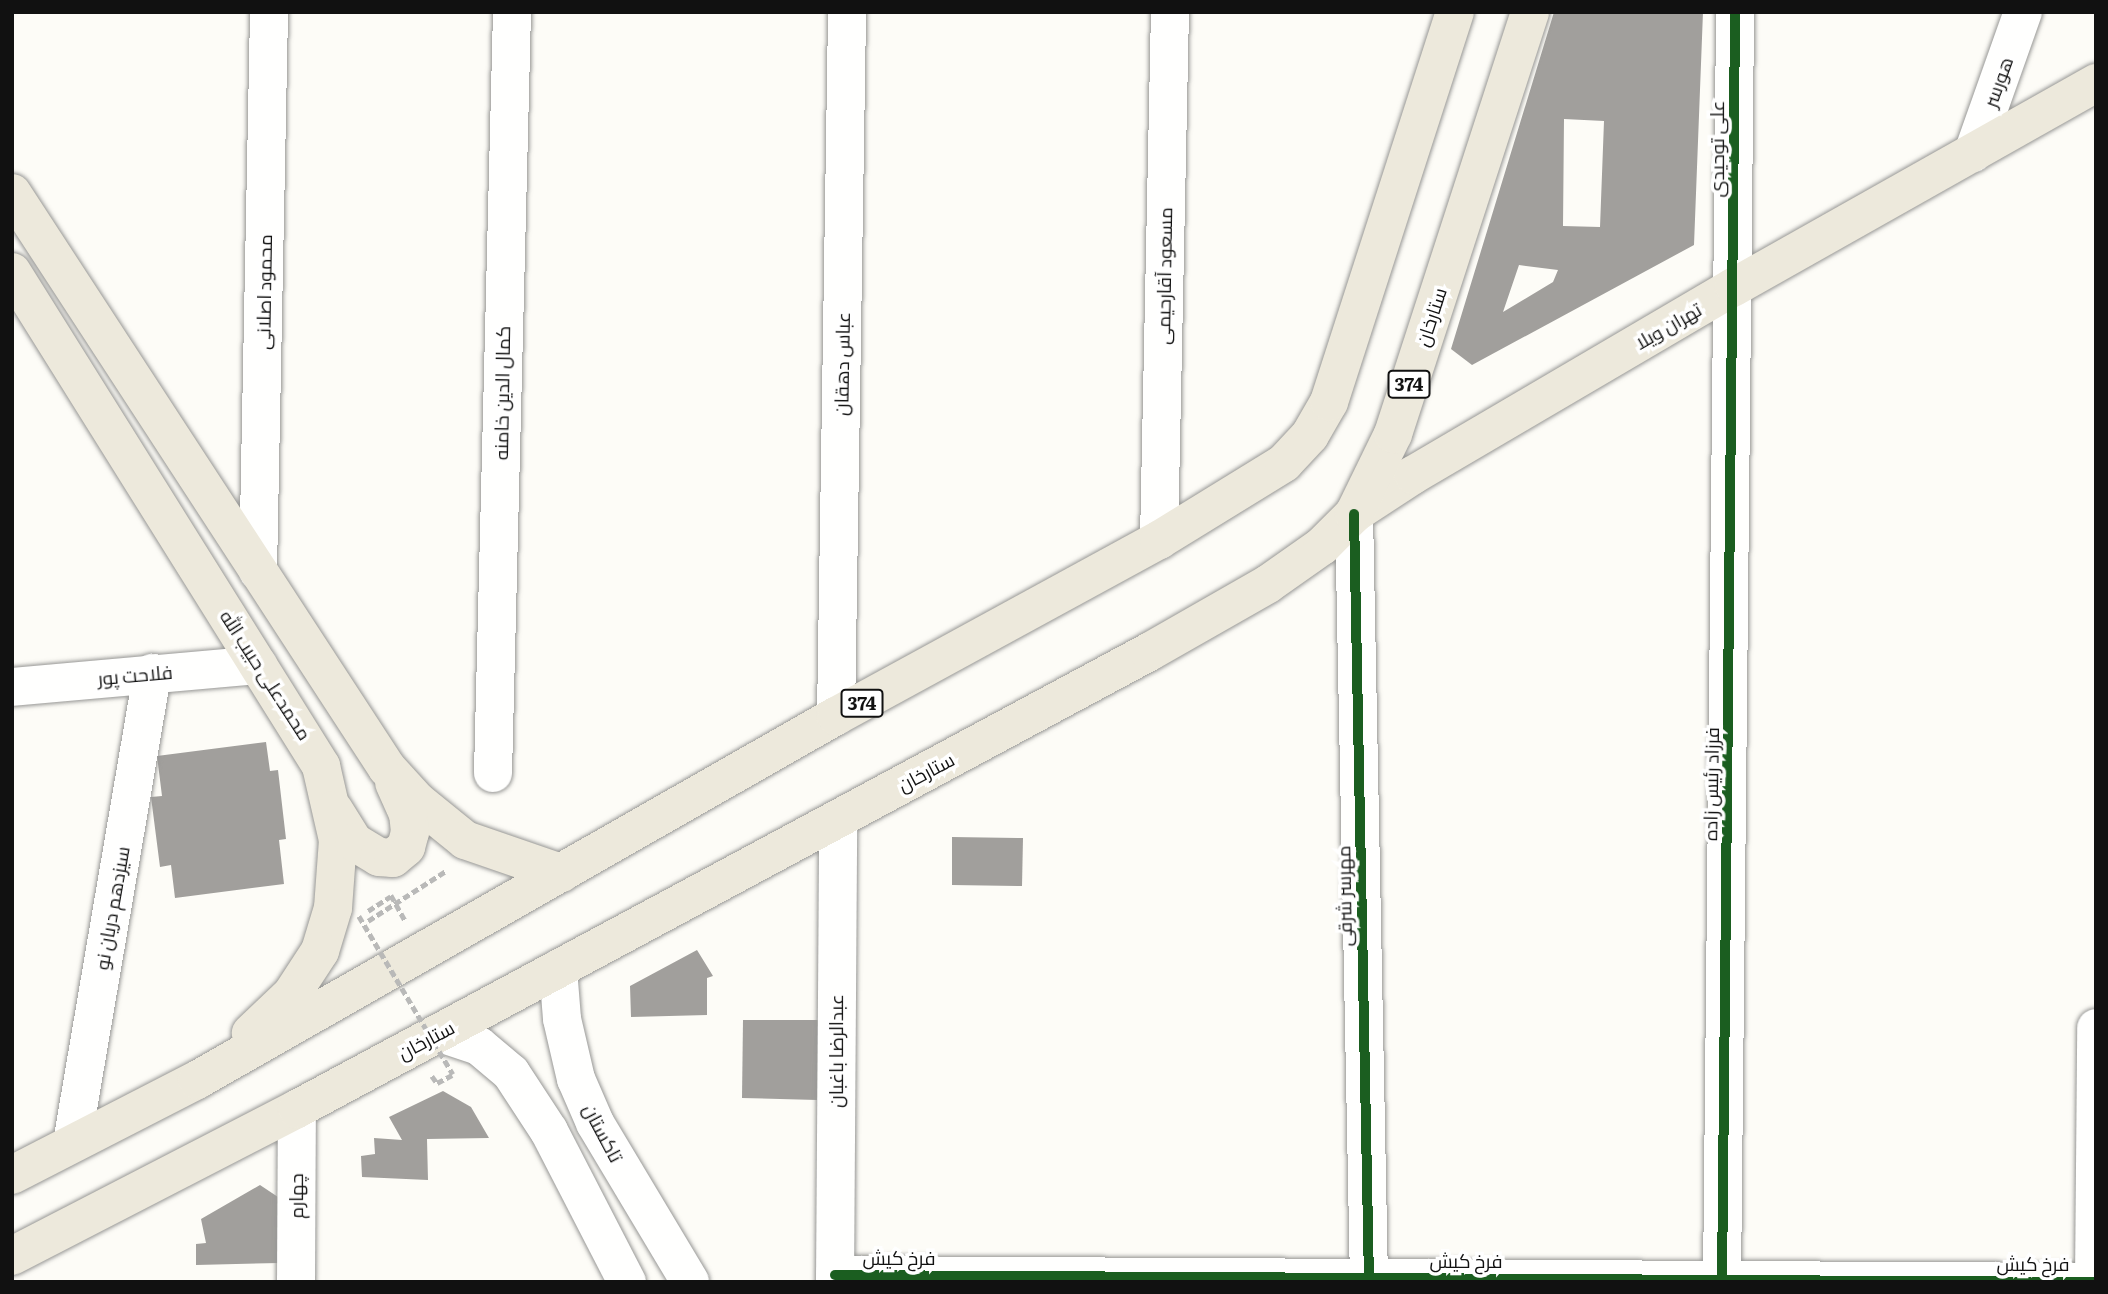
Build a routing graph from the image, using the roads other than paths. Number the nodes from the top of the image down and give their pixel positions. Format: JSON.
{"nodes":[{"id":1,"x":269,"y":12,"type":"edge"},
{"id":2,"x":512,"y":12,"type":"edge"},
{"id":3,"x":847,"y":12,"type":"edge"},
{"id":4,"x":1170,"y":12,"type":"edge"},
{"id":5,"x":1530,"y":12,"type":"edge"},
{"id":6,"x":1735,"y":12,"type":"edge"},
{"id":7,"x":2023,"y":12,"type":"edge"},
{"id":8,"x":1447,"y":22,"type":"edge"},
{"id":9,"x":2096,"y":83,"type":"edge"},
{"id":10,"x":1973,"y":153,"type":"junction"},
{"id":11,"x":12,"y":193,"type":"edge"},
{"id":12,"x":12,"y":272,"type":"edge"},
{"id":13,"x":1734,"y":287,"type":"junction"},
{"id":14,"x":1354,"y":514,"type":"junction"},
{"id":15,"x":1159,"y":540,"type":"junction"},
{"id":16,"x":258,"y":572,"type":"junction"},
{"id":17,"x":258,"y":665,"type":"junction"},
{"id":18,"x":152,"y":673,"type":"junction"},
{"id":19,"x":12,"y":687,"type":"edge"},
{"id":20,"x":836,"y":716,"type":"junction"},
{"id":21,"x":387,"y":768,"type":"junction"},
{"id":22,"x":492,"y":773,"type":"dead end"},
{"id":23,"x":334,"y":810,"type":"junction"},
{"id":24,"x":838,"y":819,"type":"junction"},
{"id":25,"x":561,"y":873,"type":"junction"},
{"id":26,"x":558,"y":969,"type":"junction"},
{"id":27,"x":2096,"y":1028,"type":"edge"},
{"id":28,"x":440,"y":1032,"type":"junction"},
{"id":29,"x":197,"y":1080,"type":"junction"},
{"id":30,"x":297,"y":1109,"type":"junction"},
{"id":31,"x":72,"y":1143,"type":"junction"},
{"id":32,"x":12,"y":1175,"type":"edge"},
{"id":33,"x":12,"y":1256,"type":"edge"},
{"id":34,"x":835,"y":1278,"type":"edge"},
{"id":35,"x":1369,"y":1280,"type":"edge"},
{"id":36,"x":1722,"y":1281,"type":"edge"},
{"id":37,"x":296,"y":1282,"type":"edge"},
{"id":38,"x":627,"y":1282,"type":"edge"},
{"id":39,"x":690,"y":1282,"type":"edge"},
{"id":40,"x":2094,"y":1282,"type":"edge"}],
"edges":[{"from":1,"to":16,"type":"street","name":"محمود اصلانی"},
{"from":2,"to":22,"type":"street","name":"کمال الدین خامنه"},
{"from":3,"to":20,"type":"street","name":"عباس دهقان"},
{"from":4,"to":15,"type":"street","name":"مسعود آقارحیمی"},
{"from":5,"to":14,"type":"main road","name":"ستارخان","number":"374"},
{"from":6,"to":13,"type":"street","name":"علی توحیدی"},
{"from":7,"to":10,"type":"street","name":"هورسر"},
{"from":8,"to":15,"type":"main road","number":"374"},
{"from":9,"to":10,"type":"main road","name":"تهران ویلا"},
{"from":10,"to":13,"type":"main road","name":"تهران ویلا"},
{"from":11,"to":16,"type":"main road"},
{"from":12,"to":17,"type":"main road","name":"محمدعلی حبیب الله"},
{"from":13,"to":14,"type":"main road","name":"تهران ویلا"},
{"from":13,"to":36,"type":"street","name":"فرزاد رئیس زاده"},
{"from":14,"to":24,"type":"main road","name":"ستارخان","number":"374"},
{"from":14,"to":35,"type":"street","name":"مهرسر شرقی"},
{"from":15,"to":20,"type":"main road","number":"374"},
{"from":16,"to":21,"type":"main road"},
{"from":17,"to":18,"type":"street","name":"فلاحت پور"},
{"from":17,"to":23,"type":"main road","name":"محمدعلی حبیب الله"},
{"from":18,"to":19,"type":"street","name":"فلاحت پور"},
{"from":18,"to":31,"type":"street","name":"سیزدهم دریان نو"},
{"from":20,"to":25,"type":"main road","number":"374"},
{"from":21,"to":23,"type":"main road"},
{"from":21,"to":25,"type":"main road"},
{"from":23,"to":29,"type":"main road","name":"محمدعلی حبیب الله"},
{"from":24,"to":26,"type":"main road","name":"ستارخان","number":"374"},
{"from":24,"to":34,"type":"street","name":"عبدالرضا باغبان"},
{"from":25,"to":29,"type":"main road","number":"374"},
{"from":26,"to":28,"type":"main road","name":"ستارخان","number":"374"},
{"from":26,"to":39,"type":"street","name":"تاکستان"},
{"from":27,"to":40,"type":"street"},
{"from":28,"to":30,"type":"main road","name":"ستارخان","number":"374"},
{"from":28,"to":38,"type":"street"},
{"from":29,"to":31,"type":"main road","number":"374"},
{"from":30,"to":33,"type":"main road","name":"ستارخان","number":"374"},
{"from":30,"to":37,"type":"street","name":"چهارم"},
{"from":31,"to":32,"type":"main road","number":"374"},
{"from":34,"to":35,"type":"street","name":"فرخ کیش"},
{"from":35,"to":36,"type":"street","name":"فرخ کیش"},
{"from":36,"to":40,"type":"street","name":"فرخ کیش"}]}
